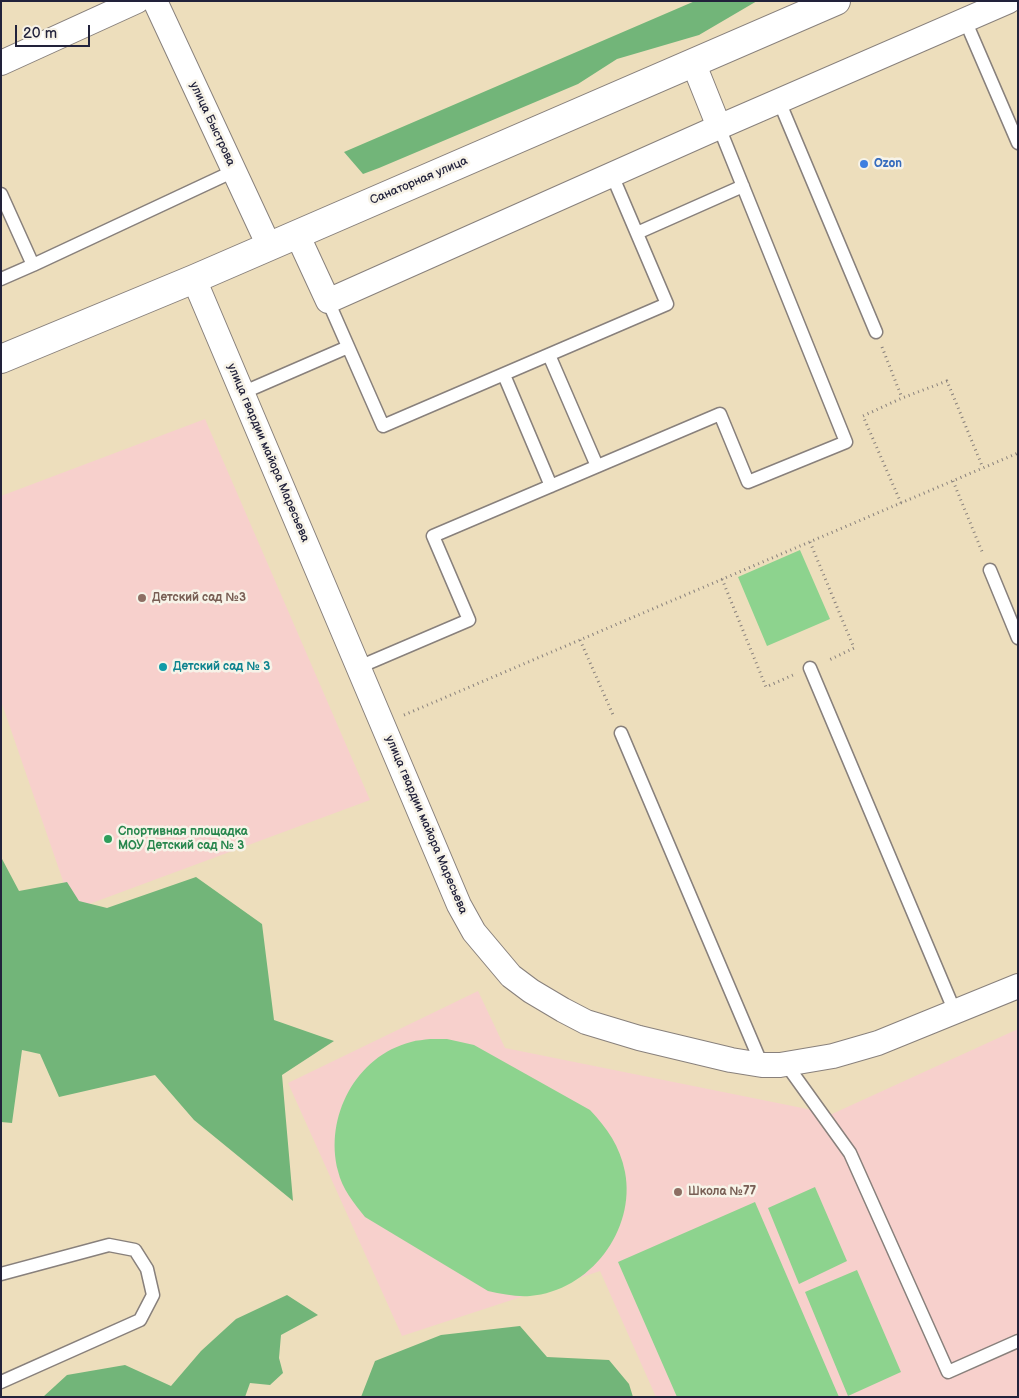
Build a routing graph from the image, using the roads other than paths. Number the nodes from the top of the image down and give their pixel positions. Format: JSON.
{"nodes":[{"id":1,"x":137,"y":1,"type":"edge"},
{"id":2,"x":155,"y":1,"type":"edge"},
{"id":3,"x":836,"y":1,"type":"edge"},
{"id":4,"x":1009,"y":1,"type":"edge"},
{"id":5,"x":965,"y":20,"type":"junction"},
{"id":6,"x":694,"y":62,"type":"junction"},
{"id":7,"x":1,"y":63,"type":"edge"},
{"id":8,"x":779,"y":101,"type":"junction"},
{"id":9,"x":719,"y":126,"type":"junction"},
{"id":10,"x":1018,"y":143,"type":"edge"},
{"id":11,"x":234,"y":171,"type":"junction"},
{"id":12,"x":612,"y":175,"type":"junction"},
{"id":13,"x":743,"y":186,"type":"junction"},
{"id":14,"x":1,"y":194,"type":"edge"},
{"id":15,"x":637,"y":233,"type":"junction"},
{"id":16,"x":297,"y":234,"type":"junction"},
{"id":17,"x":269,"y":246,"type":"junction"},
{"id":18,"x":33,"y":265,"type":"junction"},
{"id":19,"x":194,"y":279,"type":"junction"},
{"id":20,"x":1,"y":280,"type":"edge"},
{"id":21,"x":328,"y":301,"type":"junction"},
{"id":22,"x":876,"y":332,"type":"road end"},
{"id":23,"x":348,"y":347,"type":"junction"},
{"id":24,"x":549,"y":355,"type":"junction"},
{"id":25,"x":1,"y":359,"type":"edge"},
{"id":26,"x":504,"y":374,"type":"junction"},
{"id":27,"x":242,"y":393,"type":"junction"},
{"id":28,"x":597,"y":466,"type":"junction"},
{"id":29,"x":551,"y":486,"type":"junction"},
{"id":30,"x":990,"y":570,"type":"road end"},
{"id":31,"x":1018,"y":638,"type":"edge"},
{"id":32,"x":359,"y":667,"type":"junction"},
{"id":33,"x":810,"y":668,"type":"road end"},
{"id":34,"x":621,"y":733,"type":"road end"},
{"id":35,"x":1018,"y":986,"type":"edge"},
{"id":36,"x":956,"y":1012,"type":"junction"},
{"id":37,"x":786,"y":1064,"type":"junction"},
{"id":38,"x":762,"y":1065,"type":"junction"},
{"id":39,"x":1,"y":1274,"type":"edge"},
{"id":40,"x":1018,"y":1341,"type":"edge"},
{"id":41,"x":1,"y":1382,"type":"edge"}],
"edges":[{"from":1,"to":7,"type":"street"},
{"from":2,"to":11,"type":"street","name":"улица Быстрова"},
{"from":3,"to":6,"type":"street","name":"Санаторная улица"},
{"from":4,"to":5,"type":"street"},
{"from":5,"to":8,"type":"street"},
{"from":5,"to":10,"type":"lane"},
{"from":6,"to":9,"type":"street"},
{"from":6,"to":16,"type":"street","name":"Санаторная улица"},
{"from":8,"to":9,"type":"street"},
{"from":8,"to":22,"type":"lane"},
{"from":9,"to":12,"type":"street"},
{"from":9,"to":13,"type":"lane"},
{"from":11,"to":17,"type":"street","name":"улица Быстрова"},
{"from":11,"to":18,"type":"lane"},
{"from":12,"to":15,"type":"lane"},
{"from":12,"to":21,"type":"street"},
{"from":13,"to":15,"type":"lane"},
{"from":13,"to":28,"type":"lane"},
{"from":14,"to":18,"type":"lane"},
{"from":15,"to":24,"type":"lane"},
{"from":16,"to":17,"type":"street","name":"Санаторная улица"},
{"from":16,"to":21,"type":"street"},
{"from":17,"to":19,"type":"street","name":"Санаторная улица"},
{"from":18,"to":20,"type":"lane"},
{"from":19,"to":25,"type":"street","name":"Санаторная улица"},
{"from":19,"to":27,"type":"street","name":"улица гвардии майора Маресьева"},
{"from":21,"to":23,"type":"lane"},
{"from":23,"to":26,"type":"lane"},
{"from":23,"to":27,"type":"lane"},
{"from":24,"to":26,"type":"lane"},
{"from":24,"to":28,"type":"lane"},
{"from":26,"to":29,"type":"lane"},
{"from":27,"to":32,"type":"street","name":"улица гвардии майора Маресьева"},
{"from":28,"to":29,"type":"lane"},
{"from":29,"to":32,"type":"lane"},
{"from":30,"to":31,"type":"lane"},
{"from":32,"to":38,"type":"street","name":"улица гвардии майора Маресьева"},
{"from":33,"to":36,"type":"lane"},
{"from":34,"to":38,"type":"lane"},
{"from":35,"to":36,"type":"street","name":"улица гвардии майора Маресьева"},
{"from":36,"to":37,"type":"street","name":"улица гвардии майора Маресьева"},
{"from":37,"to":38,"type":"street","name":"улица гвардии майора Маресьева"},
{"from":37,"to":40,"type":"lane"},
{"from":39,"to":41,"type":"lane"}]}
